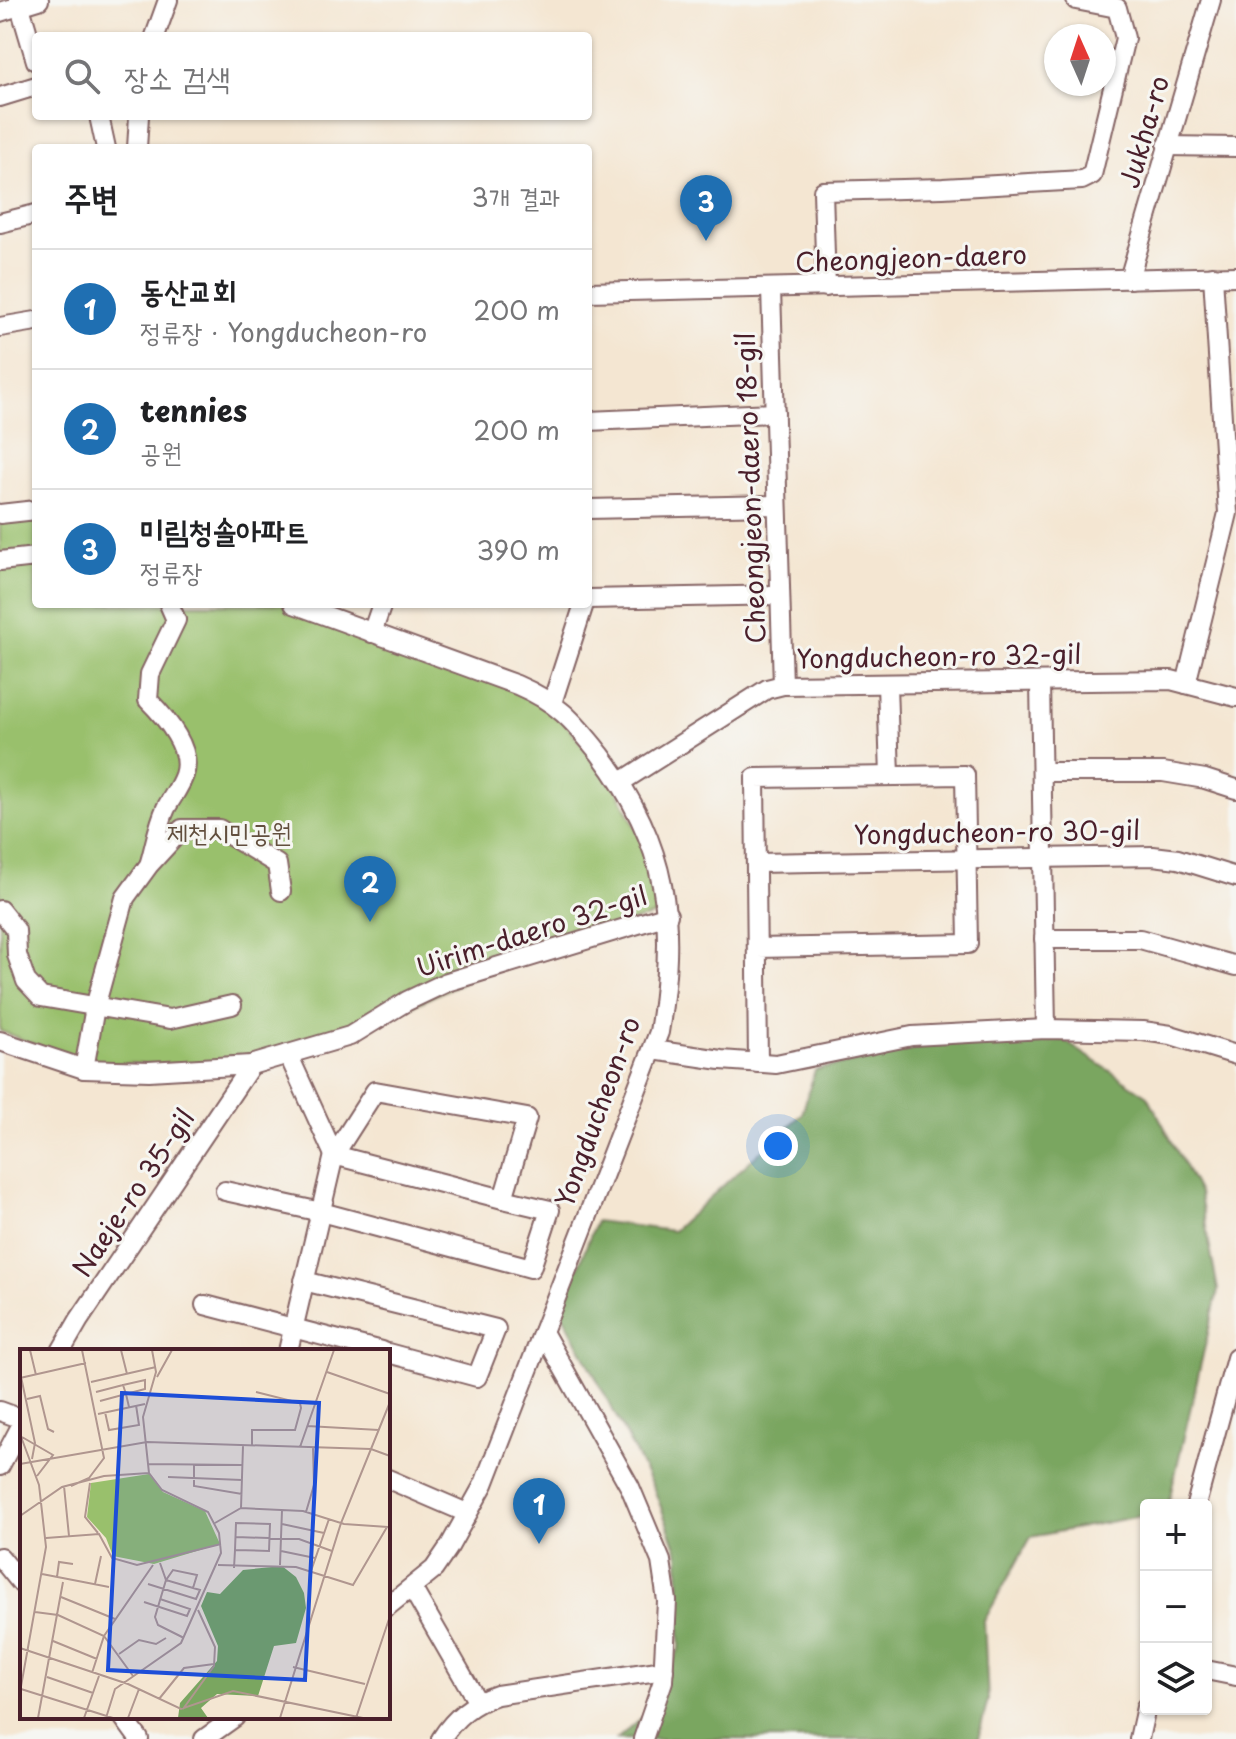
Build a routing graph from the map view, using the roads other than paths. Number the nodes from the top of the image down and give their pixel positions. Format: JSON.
{"nodes":[{"id":1,"x":39,"y":0,"type":"edge"},
{"id":2,"x":168,"y":0,"type":"edge"},
{"id":3,"x":1076,"y":0,"type":"edge"},
{"id":4,"x":1211,"y":0,"type":"edge"},
{"id":5,"x":19,"y":3,"type":"edge"},
{"id":6,"x":0,"y":12,"type":"edge"},
{"id":7,"x":156,"y":32,"type":"edge"},
{"id":8,"x":32,"y":47,"type":"edge"},
{"id":9,"x":32,"y":87,"type":"edge"},
{"id":10,"x":0,"y":97,"type":"edge"},
{"id":11,"x":100,"y":120,"type":"edge"},
{"id":12,"x":139,"y":120,"type":"edge"},
{"id":13,"x":105,"y":144,"type":"edge"},
{"id":14,"x":137,"y":144,"type":"edge"},
{"id":15,"x":1167,"y":146,"type":"junction"},
{"id":16,"x":1236,"y":147,"type":"edge"},
{"id":17,"x":32,"y":215,"type":"edge"},
{"id":18,"x":0,"y":223,"type":"edge"},
{"id":19,"x":1213,"y":276,"type":"junction"},
{"id":20,"x":1236,"y":276,"type":"edge"},
{"id":21,"x":1129,"y":279,"type":"junction"},
{"id":22,"x":826,"y":287,"type":"junction"},
{"id":23,"x":771,"y":289,"type":"junction"},
{"id":24,"x":592,"y":292,"type":"edge"},
{"id":25,"x":32,"y":322,"type":"edge"},
{"id":26,"x":0,"y":327,"type":"edge"},
{"id":27,"x":775,"y":413,"type":"junction"},
{"id":28,"x":592,"y":421,"type":"edge"},
{"id":29,"x":777,"y":505,"type":"junction"},
{"id":30,"x":592,"y":509,"type":"edge"},
{"id":31,"x":32,"y":510,"type":"edge"},
{"id":32,"x":0,"y":514,"type":"edge"},
{"id":33,"x":32,"y":557,"type":"edge"},
{"id":34,"x":0,"y":561,"type":"edge"},
{"id":35,"x":780,"y":595,"type":"junction"},
{"id":36,"x":592,"y":599,"type":"edge"},
{"id":37,"x":171,"y":608,"type":"edge"},
{"id":38,"x":305,"y":608,"type":"edge"},
{"id":39,"x":381,"y":608,"type":"edge"},
{"id":40,"x":583,"y":608,"type":"edge"},
{"id":41,"x":372,"y":633,"type":"junction"},
{"id":42,"x":1040,"y":682,"type":"junction"},
{"id":43,"x":887,"y":684,"type":"junction"},
{"id":44,"x":1186,"y":684,"type":"junction"},
{"id":45,"x":783,"y":685,"type":"junction"},
{"id":46,"x":1236,"y":697,"type":"edge"},
{"id":47,"x":552,"y":703,"type":"junction"},
{"id":48,"x":1042,"y":772,"type":"junction"},
{"id":49,"x":890,"y":776,"type":"junction"},
{"id":50,"x":621,"y":782,"type":"junction"},
{"id":51,"x":1236,"y":789,"type":"edge"},
{"id":52,"x":1043,"y":857,"type":"junction"},
{"id":53,"x":966,"y":859,"type":"junction"},
{"id":54,"x":756,"y":863,"type":"junction"},
{"id":55,"x":149,"y":865,"type":"junction"},
{"id":56,"x":1236,"y":877,"type":"edge"},
{"id":57,"x":281,"y":891,"type":"dead end"},
{"id":58,"x":0,"y":910,"type":"edge"},
{"id":59,"x":668,"y":915,"type":"junction"},
{"id":60,"x":1044,"y":939,"type":"junction"},
{"id":61,"x":757,"y":948,"type":"junction"},
{"id":62,"x":1236,"y":966,"type":"edge"},
{"id":63,"x":232,"y":1005,"type":"dead end"},
{"id":64,"x":95,"y":1007,"type":"junction"},
{"id":65,"x":1046,"y":1029,"type":"junction"},
{"id":66,"x":0,"y":1041,"type":"edge"},
{"id":67,"x":653,"y":1050,"type":"junction"},
{"id":68,"x":288,"y":1054,"type":"junction"},
{"id":69,"x":1236,"y":1055,"type":"edge"},
{"id":70,"x":758,"y":1063,"type":"junction"},
{"id":71,"x":251,"y":1065,"type":"junction"},
{"id":72,"x":84,"y":1069,"type":"junction"},
{"id":73,"x":334,"y":1155,"type":"junction"},
{"id":74,"x":225,"y":1191,"type":"dead end"},
{"id":75,"x":503,"y":1199,"type":"junction"},
{"id":76,"x":321,"y":1212,"type":"junction"},
{"id":77,"x":304,"y":1281,"type":"junction"},
{"id":78,"x":205,"y":1305,"type":"dead end"},
{"id":79,"x":293,"y":1327,"type":"junction"},
{"id":80,"x":543,"y":1332,"type":"junction"},
{"id":81,"x":62,"y":1349,"type":"edge"},
{"id":82,"x":288,"y":1349,"type":"edge"},
{"id":83,"x":374,"y":1349,"type":"edge"},
{"id":84,"x":390,"y":1354,"type":"edge"},
{"id":85,"x":1236,"y":1358,"type":"edge"},
{"id":86,"x":0,"y":1411,"type":"edge"},
{"id":87,"x":20,"y":1421,"type":"edge"},
{"id":88,"x":20,"y":1426,"type":"edge"},
{"id":89,"x":0,"y":1466,"type":"edge"},
{"id":90,"x":390,"y":1480,"type":"edge"},
{"id":91,"x":1198,"y":1499,"type":"edge"},
{"id":92,"x":467,"y":1513,"type":"junction"},
{"id":93,"x":0,"y":1557,"type":"edge"},
{"id":94,"x":20,"y":1582,"type":"edge"},
{"id":95,"x":412,"y":1588,"type":"junction"},
{"id":96,"x":390,"y":1604,"type":"edge"},
{"id":97,"x":664,"y":1670,"type":"junction"},
{"id":98,"x":1212,"y":1671,"type":"edge"},
{"id":99,"x":1236,"y":1676,"type":"edge"},
{"id":100,"x":477,"y":1701,"type":"junction"},
{"id":101,"x":1144,"y":1715,"type":"edge"},
{"id":102,"x":124,"y":1719,"type":"edge"},
{"id":103,"x":232,"y":1719,"type":"edge"},
{"id":104,"x":139,"y":1739,"type":"edge"},
{"id":105,"x":204,"y":1739,"type":"edge"},
{"id":106,"x":441,"y":1739,"type":"edge"},
{"id":107,"x":643,"y":1739,"type":"edge"},
{"id":108,"x":1139,"y":1739,"type":"edge"}],
"edges":[{"from":1,"to":5,"type":"street"},
{"from":2,"to":7,"type":"street"},
{"from":3,"to":22,"type":"street"},
{"from":4,"to":15,"type":"street","name":"Jukha-ro"},
{"from":5,"to":6,"type":"street"},
{"from":5,"to":8,"type":"street"},
{"from":9,"to":10,"type":"street"},
{"from":11,"to":13,"type":"street"},
{"from":12,"to":14,"type":"street"},
{"from":15,"to":16,"type":"street"},
{"from":15,"to":21,"type":"street","name":"Jukha-ro"},
{"from":17,"to":18,"type":"street"},
{"from":19,"to":20,"type":"street","name":"Cheongjeon-daero"},
{"from":19,"to":21,"type":"street","name":"Cheongjeon-daero"},
{"from":19,"to":44,"type":"street"},
{"from":21,"to":22,"type":"street","name":"Cheongjeon-daero"},
{"from":22,"to":23,"type":"street","name":"Cheongjeon-daero"},
{"from":23,"to":24,"type":"street","name":"Cheongjeon-daero"},
{"from":23,"to":27,"type":"street","name":"Cheongjeon-daero 18-gil"},
{"from":25,"to":26,"type":"street"},
{"from":27,"to":28,"type":"street"},
{"from":27,"to":29,"type":"street","name":"Cheongjeon-daero 18-gil"},
{"from":29,"to":30,"type":"street"},
{"from":29,"to":35,"type":"street","name":"Cheongjeon-daero 18-gil"},
{"from":31,"to":32,"type":"street"},
{"from":33,"to":34,"type":"street"},
{"from":35,"to":36,"type":"street"},
{"from":35,"to":45,"type":"street","name":"Cheongjeon-daero 18-gil"},
{"from":37,"to":55,"type":"street"},
{"from":38,"to":41,"type":"street","name":"Yongducheon-ro"},
{"from":39,"to":41,"type":"street"},
{"from":40,"to":47,"type":"street"},
{"from":41,"to":47,"type":"street","name":"Yongducheon-ro"},
{"from":42,"to":43,"type":"street","name":"Yongducheon-ro 32-gil"},
{"from":42,"to":44,"type":"street","name":"Yongducheon-ro 32-gil"},
{"from":42,"to":48,"type":"street"},
{"from":43,"to":45,"type":"street","name":"Yongducheon-ro 32-gil"},
{"from":43,"to":49,"type":"street"},
{"from":44,"to":46,"type":"street","name":"Yongducheon-ro 32-gil"},
{"from":45,"to":50,"type":"street","name":"Yongducheon-ro 32-gil"},
{"from":47,"to":50,"type":"street","name":"Yongducheon-ro"},
{"from":48,"to":51,"type":"street"},
{"from":48,"to":52,"type":"street"},
{"from":49,"to":53,"type":"street"},
{"from":49,"to":54,"type":"street"},
{"from":50,"to":59,"type":"street","name":"Yongducheon-ro"},
{"from":52,"to":53,"type":"street","name":"Yongducheon-ro 30-gil"},
{"from":52,"to":56,"type":"street","name":"Yongducheon-ro 30-gil"},
{"from":52,"to":60,"type":"street"},
{"from":53,"to":54,"type":"street","name":"Yongducheon-ro 30-gil"},
{"from":53,"to":61,"type":"street"},
{"from":54,"to":61,"type":"street"},
{"from":55,"to":57,"type":"street"},
{"from":55,"to":64,"type":"street"},
{"from":58,"to":64,"type":"street"},
{"from":59,"to":67,"type":"street","name":"Yongducheon-ro"},
{"from":59,"to":68,"type":"street","name":"Uirim-daero 32-gil"},
{"from":60,"to":62,"type":"street"},
{"from":60,"to":65,"type":"street"},
{"from":61,"to":70,"type":"street"},
{"from":63,"to":64,"type":"street"},
{"from":64,"to":72,"type":"street"},
{"from":65,"to":69,"type":"street"},
{"from":65,"to":70,"type":"street"},
{"from":66,"to":72,"type":"street","name":"Uirim-daero 32-gil"},
{"from":67,"to":70,"type":"street"},
{"from":67,"to":80,"type":"street","name":"Yongducheon-ro"},
{"from":68,"to":71,"type":"street","name":"Uirim-daero 32-gil"},
{"from":68,"to":73,"type":"street"},
{"from":71,"to":72,"type":"street","name":"Uirim-daero 32-gil"},
{"from":71,"to":81,"type":"street","name":"Naeje-ro 35-gil"},
{"from":73,"to":75,"type":"street"},
{"from":73,"to":75,"type":"street"},
{"from":73,"to":76,"type":"street"},
{"from":74,"to":76,"type":"street"},
{"from":75,"to":76,"type":"street"},
{"from":76,"to":77,"type":"street"},
{"from":77,"to":79,"type":"street"},
{"from":77,"to":84,"type":"street"},
{"from":78,"to":79,"type":"street"},
{"from":79,"to":82,"type":"street"},
{"from":79,"to":83,"type":"street"},
{"from":80,"to":92,"type":"street","name":"Yongducheon-ro"},
{"from":80,"to":97,"type":"street"},
{"from":85,"to":91,"type":"street"},
{"from":86,"to":87,"type":"street"},
{"from":88,"to":89,"type":"street"},
{"from":90,"to":92,"type":"street"},
{"from":92,"to":95,"type":"street","name":"Yongducheon-ro"},
{"from":93,"to":94,"type":"street"},
{"from":95,"to":96,"type":"street","name":"Yongducheon-ro"},
{"from":95,"to":100,"type":"street"},
{"from":97,"to":100,"type":"street"},
{"from":97,"to":107,"type":"street"},
{"from":98,"to":99,"type":"street"},
{"from":100,"to":106,"type":"street"},
{"from":101,"to":108,"type":"street"},
{"from":102,"to":104,"type":"street"},
{"from":103,"to":105,"type":"street"}]}
